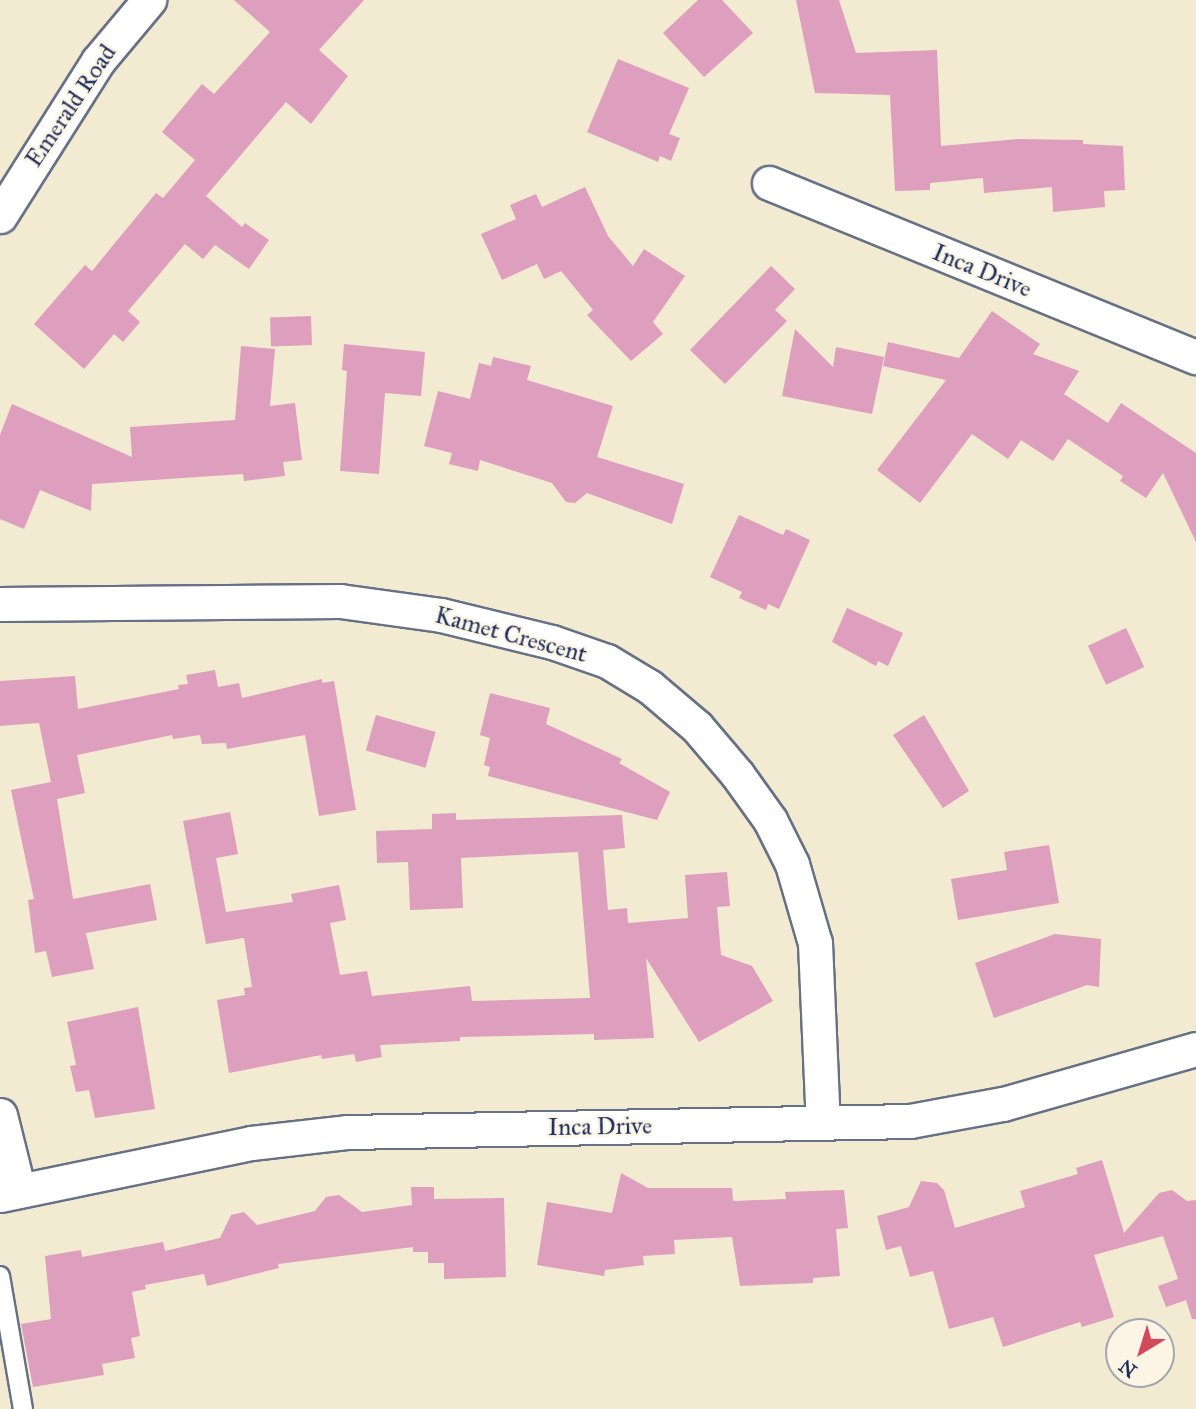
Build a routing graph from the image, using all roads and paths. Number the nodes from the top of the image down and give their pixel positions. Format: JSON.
{"nodes":[{"id":1,"x":149,"y":0,"type":"edge"},
{"id":2,"x":769,"y":183,"type":"dead end"},
{"id":3,"x":0,"y":216,"type":"edge"},
{"id":4,"x":1196,"y":357,"type":"edge"},
{"id":5,"x":0,"y":604,"type":"edge"},
{"id":6,"x":1196,"y":1049,"type":"edge"},
{"id":7,"x":0,"y":1115,"type":"edge"},
{"id":8,"x":823,"y":1123,"type":"junction"},
{"id":9,"x":9,"y":1193,"type":"edge"},
{"id":10,"x":0,"y":1276,"type":"edge"},
{"id":11,"x":23,"y":1409,"type":"edge"}],
"edges":[{"from":1,"to":3,"type":"street","name":"Emerald Road"},
{"from":2,"to":4,"type":"street","name":"Inca Drive"},
{"from":5,"to":8,"type":"street","name":"Kamet Crescent"},
{"from":6,"to":8,"type":"street","name":"Inca Drive"},
{"from":7,"to":9,"type":"street"},
{"from":8,"to":9,"type":"street","name":"Inca Drive"},
{"from":10,"to":11,"type":"lane"}]}
